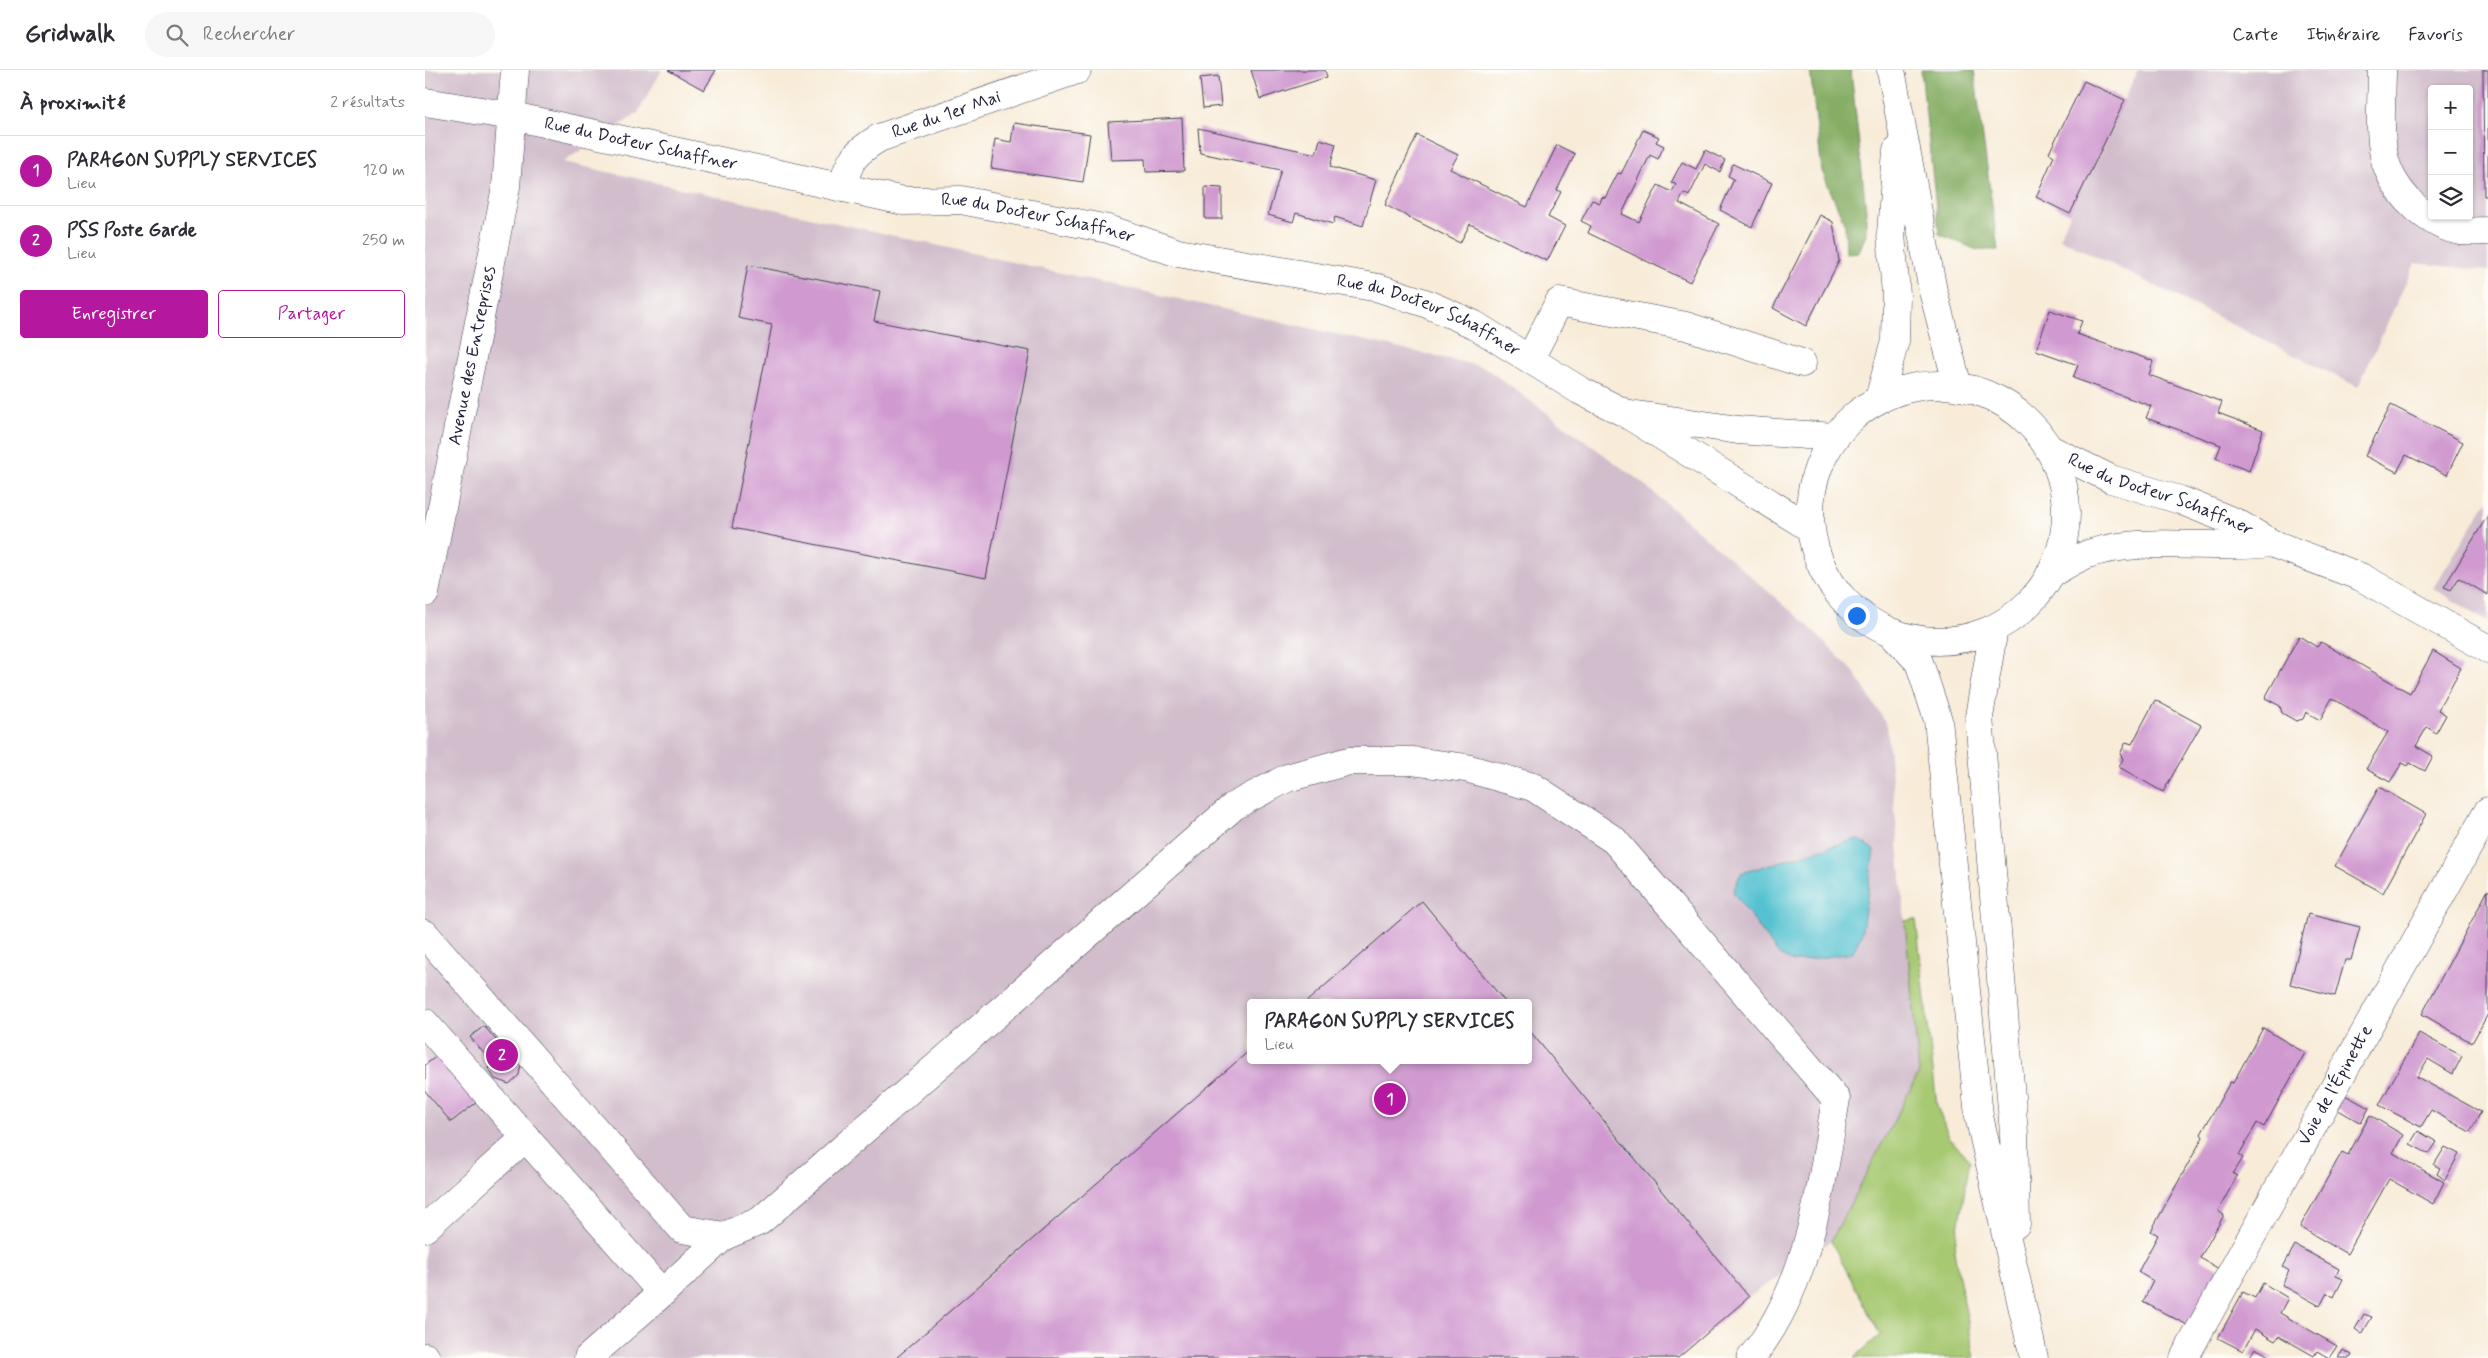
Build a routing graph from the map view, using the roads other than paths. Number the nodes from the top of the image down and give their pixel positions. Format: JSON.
{"nodes":[{"id":1,"x":515,"y":70,"type":"edge"},
{"id":2,"x":1077,"y":70,"type":"edge"},
{"id":3,"x":1891,"y":70,"type":"edge"},
{"id":4,"x":2382,"y":70,"type":"edge"},
{"id":5,"x":425,"y":102,"type":"edge"},
{"id":6,"x":1900,"y":114,"type":"junction"},
{"id":7,"x":511,"y":116,"type":"junction"},
{"id":8,"x":843,"y":188,"type":"junction"},
{"id":9,"x":2488,"y":231,"type":"edge"},
{"id":10,"x":1530,"y":359,"type":"junction"},
{"id":11,"x":1802,"y":363,"type":"dead end"},
{"id":12,"x":1959,"y":387,"type":"junction"},
{"id":13,"x":1879,"y":399,"type":"junction"},
{"id":14,"x":1625,"y":413,"type":"junction"},
{"id":15,"x":1834,"y":437,"type":"junction"},
{"id":16,"x":2049,"y":448,"type":"junction"},
{"id":17,"x":1810,"y":528,"type":"junction"},
{"id":18,"x":2271,"y":543,"type":"junction"},
{"id":19,"x":2051,"y":574,"type":"junction"},
{"id":20,"x":425,"y":593,"type":"edge"},
{"id":21,"x":1994,"y":628,"type":"junction"},
{"id":22,"x":1891,"y":632,"type":"junction"},
{"id":23,"x":2488,"y":649,"type":"edge"},
{"id":24,"x":2488,"y":811,"type":"edge"},
{"id":25,"x":425,"y":934,"type":"edge"},
{"id":26,"x":425,"y":1023,"type":"edge"},
{"id":27,"x":526,"y":1137,"type":"junction"},
{"id":28,"x":425,"y":1228,"type":"edge"},
{"id":29,"x":724,"y":1236,"type":"junction"},
{"id":30,"x":2017,"y":1278,"type":"junction"},
{"id":31,"x":663,"y":1293,"type":"junction"},
{"id":32,"x":588,"y":1358,"type":"edge"},
{"id":33,"x":1751,"y":1358,"type":"edge"},
{"id":34,"x":2034,"y":1358,"type":"edge"},
{"id":35,"x":2184,"y":1358,"type":"edge"}],
"edges":[{"from":1,"to":7,"type":"street","name":"Avenue des Entreprises"},
{"from":2,"to":8,"type":"street","name":"Rue du 1er Mai"},
{"from":3,"to":6,"type":"street"},
{"from":4,"to":9,"type":"street"},
{"from":5,"to":7,"type":"street","name":"Rue du Docteur Schaffner"},
{"from":6,"to":12,"type":"street"},
{"from":6,"to":13,"type":"street"},
{"from":7,"to":8,"type":"street","name":"Rue du Docteur Schaffner"},
{"from":7,"to":20,"type":"street","name":"Avenue des Entreprises"},
{"from":8,"to":10,"type":"street","name":"Rue du Docteur Schaffner"},
{"from":10,"to":11,"type":"street"},
{"from":10,"to":14,"type":"street","name":"Rue du Docteur Schaffner"},
{"from":12,"to":13,"type":"street"},
{"from":12,"to":16,"type":"street"},
{"from":13,"to":15,"type":"street"},
{"from":14,"to":15,"type":"street","name":"Rue du Docteur Schaffner"},
{"from":14,"to":17,"type":"street","name":"Rue du Docteur Schaffner"},
{"from":15,"to":17,"type":"street"},
{"from":16,"to":18,"type":"street","name":"Rue du Docteur Schaffner"},
{"from":16,"to":19,"type":"street"},
{"from":17,"to":22,"type":"street"},
{"from":18,"to":19,"type":"street","name":"Rue du Docteur Schaffner"},
{"from":18,"to":23,"type":"street","name":"Rue du Docteur Schaffner"},
{"from":19,"to":21,"type":"street"},
{"from":21,"to":22,"type":"street"},
{"from":21,"to":30,"type":"street"},
{"from":22,"to":30,"type":"street"},
{"from":24,"to":35,"type":"street","name":"Voie de l'Épinette"},
{"from":25,"to":29,"type":"street"},
{"from":26,"to":27,"type":"street"},
{"from":27,"to":28,"type":"street"},
{"from":27,"to":31,"type":"street"},
{"from":29,"to":31,"type":"street"},
{"from":29,"to":33,"type":"street"},
{"from":30,"to":34,"type":"street"},
{"from":31,"to":32,"type":"street"}]}
